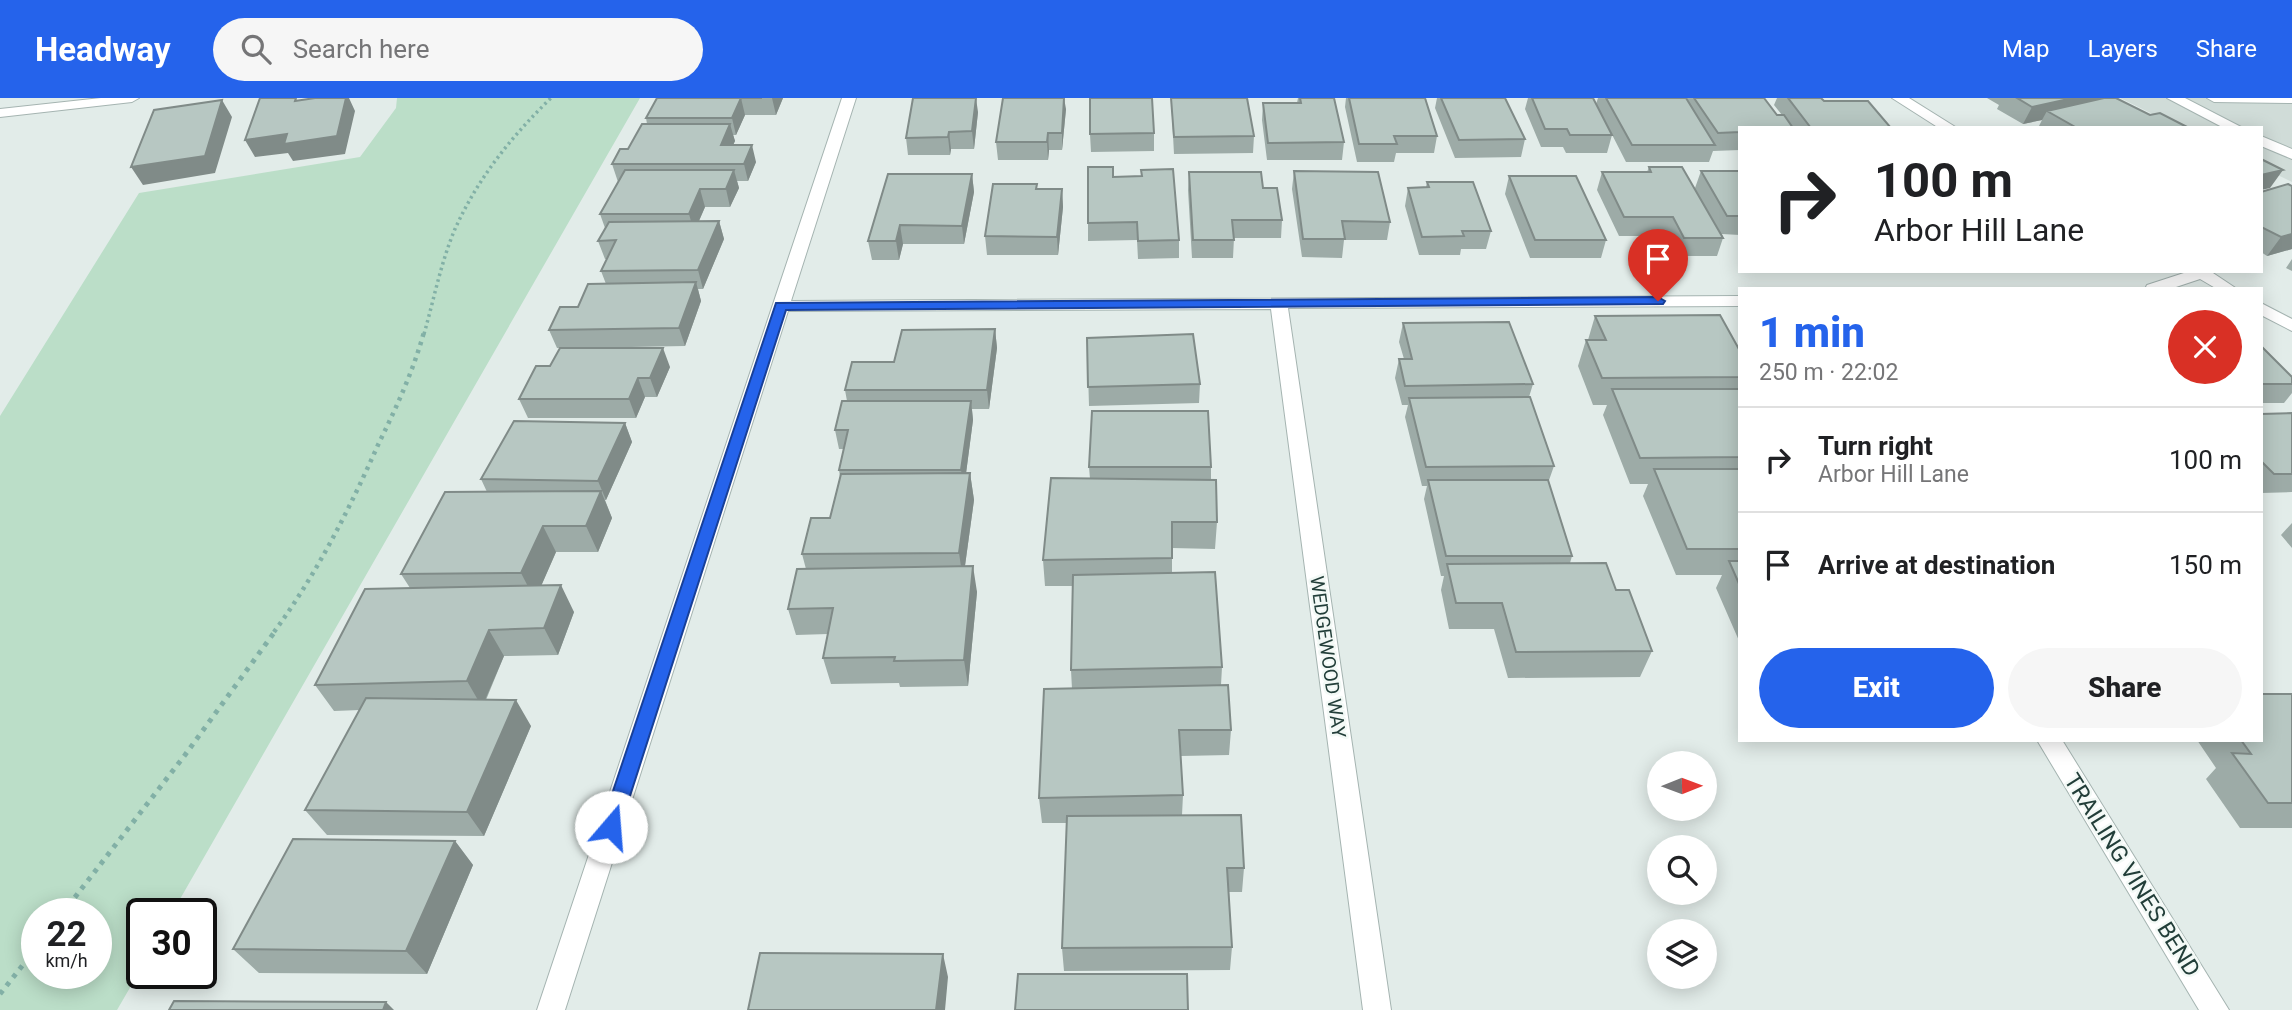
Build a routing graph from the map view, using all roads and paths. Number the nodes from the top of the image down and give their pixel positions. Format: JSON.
{"nodes":[{"id":1,"x":132,"y":98,"type":"edge"},
{"id":2,"x":551,"y":98,"type":"edge"},
{"id":3,"x":849,"y":98,"type":"edge"},
{"id":4,"x":1899,"y":98,"type":"edge"},
{"id":5,"x":2174,"y":98,"type":"edge"},
{"id":6,"x":2214,"y":98,"type":"edge"},
{"id":7,"x":2292,"y":99,"type":"edge"},
{"id":8,"x":0,"y":113,"type":"edge"},
{"id":9,"x":1947,"y":126,"type":"edge"},
{"id":10,"x":2232,"y":126,"type":"edge"},
{"id":11,"x":2263,"y":141,"type":"edge"},
{"id":12,"x":2292,"y":155,"type":"edge"},
{"id":13,"x":2197,"y":273,"type":"edge"},
{"id":14,"x":2202,"y":273,"type":"edge"},
{"id":15,"x":2159,"y":287,"type":"edge"},
{"id":16,"x":2226,"y":287,"type":"edge"},
{"id":17,"x":1738,"y":301,"type":"edge"},
{"id":18,"x":1279,"y":303,"type":"junction"},
{"id":19,"x":781,"y":306,"type":"junction"},
{"id":20,"x":2263,"y":309,"type":"edge"},
{"id":21,"x":2292,"y":326,"type":"edge"},
{"id":22,"x":2050,"y":742,"type":"edge"},
{"id":23,"x":74,"y":898,"type":"edge"},
{"id":24,"x":21,"y":967,"type":"edge"},
{"id":25,"x":0,"y":994,"type":"edge"},
{"id":26,"x":551,"y":1010,"type":"edge"},
{"id":27,"x":1377,"y":1010,"type":"edge"},
{"id":28,"x":2215,"y":1010,"type":"edge"}],
"edges":[{"from":1,"to":8,"type":"street"},
{"from":2,"to":23,"type":"path"},
{"from":3,"to":19,"type":"street"},
{"from":4,"to":9,"type":"street"},
{"from":5,"to":10,"type":"street"},
{"from":6,"to":7,"type":"street"},
{"from":11,"to":12,"type":"street"},
{"from":13,"to":15,"type":"street"},
{"from":14,"to":16,"type":"street"},
{"from":17,"to":18,"type":"street"},
{"from":18,"to":19,"type":"street"},
{"from":18,"to":27,"type":"street","name":"WEDGEWOOD WAY"},
{"from":19,"to":26,"type":"street"},
{"from":20,"to":21,"type":"street"},
{"from":22,"to":28,"type":"street","name":"TRAILING VINES BEND"},
{"from":24,"to":25,"type":"path"}]}
